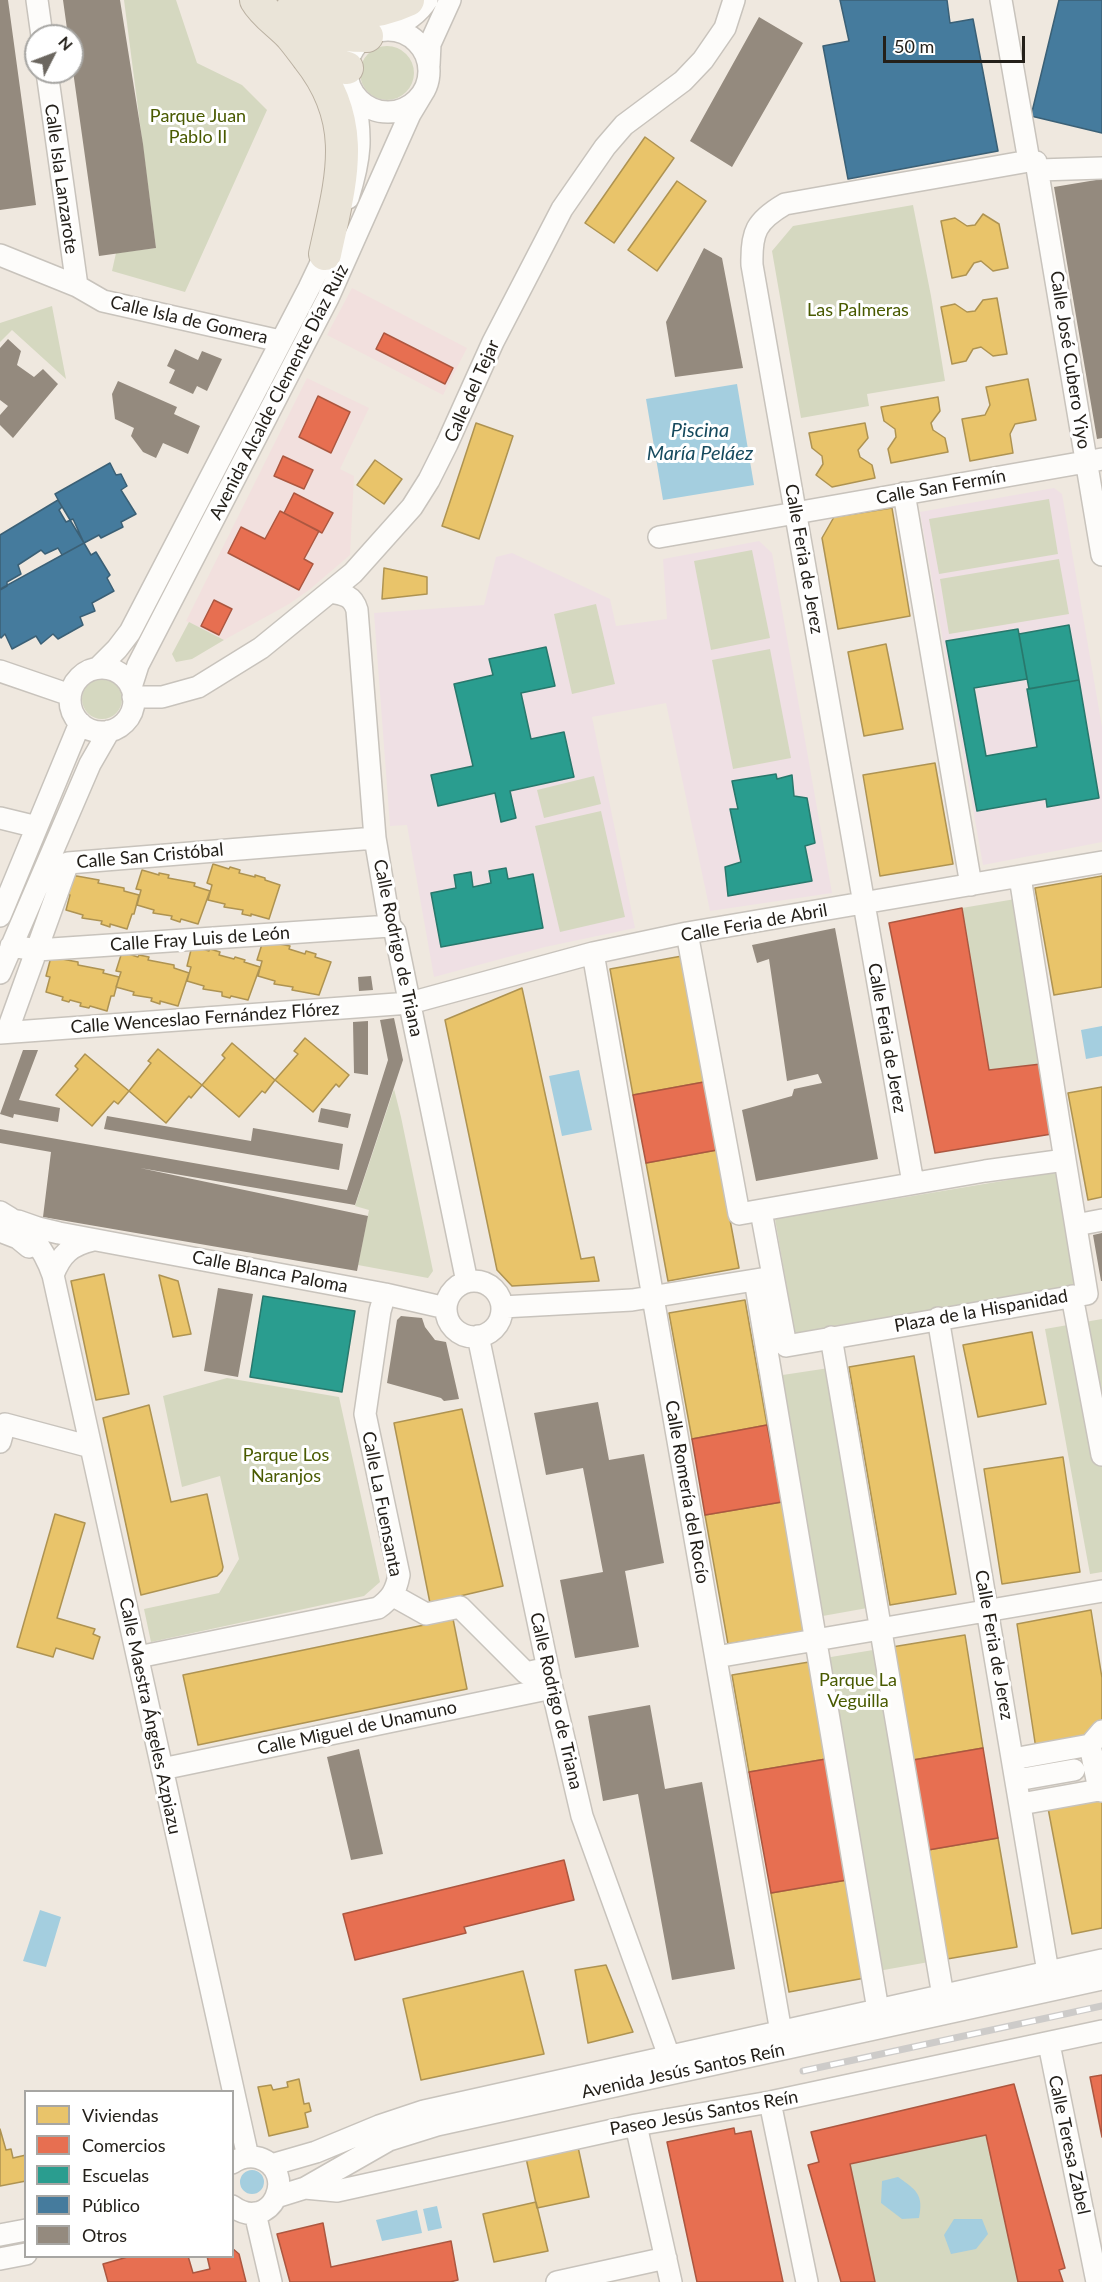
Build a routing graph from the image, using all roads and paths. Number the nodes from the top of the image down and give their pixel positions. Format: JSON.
{"nodes":[{"id":1,"x":37,"y":0,"type":"edge"},
{"id":2,"x":256,"y":0,"type":"edge"},
{"id":3,"x":285,"y":0,"type":"edge"},
{"id":4,"x":301,"y":0,"type":"edge"},
{"id":5,"x":408,"y":0,"type":"edge"},
{"id":6,"x":427,"y":0,"type":"edge"},
{"id":7,"x":450,"y":0,"type":"edge"},
{"id":8,"x":734,"y":0,"type":"edge"},
{"id":9,"x":1001,"y":0,"type":"edge"},
{"id":10,"x":40,"y":24,"type":"edge"},
{"id":11,"x":379,"y":33,"type":"junction"},
{"id":12,"x":292,"y":37,"type":"junction"},
{"id":13,"x":428,"y":72,"type":"junction"},
{"id":14,"x":350,"y":81,"type":"junction"},
{"id":15,"x":49,"y":84,"type":"edge"},
{"id":16,"x":422,"y":94,"type":"junction"},
{"id":17,"x":1035,"y":166,"type":"junction"},
{"id":18,"x":1102,"y":168,"type":"edge"},
{"id":19,"x":326,"y":254,"type":"junction"},
{"id":20,"x":0,"y":255,"type":"edge"},
{"id":21,"x":77,"y":286,"type":"junction"},
{"id":22,"x":280,"y":341,"type":"junction"},
{"id":23,"x":1094,"y":461,"type":"edge"},
{"id":24,"x":904,"y":493,"type":"junction"},
{"id":25,"x":796,"y":512,"type":"junction"},
{"id":26,"x":659,"y":537,"type":"dead end"},
{"id":27,"x":1102,"y":555,"type":"edge"},
{"id":28,"x":330,"y":592,"type":"junction"},
{"id":29,"x":98,"y":668,"type":"junction"},
{"id":30,"x":0,"y":671,"type":"edge"},
{"id":31,"x":132,"y":692,"type":"junction"},
{"id":32,"x":70,"y":695,"type":"junction"},
{"id":33,"x":80,"y":723,"type":"junction"},
{"id":34,"x":109,"y":731,"type":"junction"},
{"id":35,"x":0,"y":818,"type":"edge"},
{"id":36,"x":37,"y":826,"type":"junction"},
{"id":37,"x":375,"y":838,"type":"junction"},
{"id":38,"x":1102,"y":862,"type":"edge"},
{"id":39,"x":1020,"y":877,"type":"junction"},
{"id":40,"x":972,"y":885,"type":"junction"},
{"id":41,"x":863,"y":904,"type":"junction"},
{"id":42,"x":0,"y":916,"type":"edge"},
{"id":43,"x":390,"y":926,"type":"junction"},
{"id":44,"x":687,"y":933,"type":"junction"},
{"id":45,"x":11,"y":946,"type":"junction"},
{"id":46,"x":37,"y":950,"type":"junction"},
{"id":47,"x":593,"y":953,"type":"junction"},
{"id":48,"x":0,"y":973,"type":"edge"},
{"id":49,"x":410,"y":1003,"type":"junction"},
{"id":50,"x":3,"y":1033,"type":"edge"},
{"id":51,"x":1065,"y":1160,"type":"junction"},
{"id":52,"x":913,"y":1183,"type":"junction"},
{"id":53,"x":761,"y":1211,"type":"junction"},
{"id":54,"x":3,"y":1220,"type":"edge"},
{"id":55,"x":1102,"y":1220,"type":"edge"},
{"id":56,"x":1076,"y":1225,"type":"junction"},
{"id":57,"x":94,"y":1240,"type":"junction"},
{"id":58,"x":53,"y":1275,"type":"junction"},
{"id":59,"x":764,"y":1278,"type":"junction"},
{"id":60,"x":467,"y":1282,"type":"junction"},
{"id":61,"x":385,"y":1294,"type":"junction"},
{"id":62,"x":1072,"y":1296,"type":"junction"},
{"id":63,"x":653,"y":1297,"type":"junction"},
{"id":64,"x":502,"y":1306,"type":"junction"},
{"id":65,"x":446,"y":1308,"type":"junction"},
{"id":66,"x":938,"y":1318,"type":"junction"},
{"id":67,"x":478,"y":1336,"type":"junction"},
{"id":68,"x":831,"y":1337,"type":"junction"},
{"id":69,"x":1093,"y":1357,"type":"edge"},
{"id":70,"x":0,"y":1442,"type":"edge"},
{"id":71,"x":91,"y":1447,"type":"junction"},
{"id":72,"x":1102,"y":1454,"type":"edge"},
{"id":73,"x":1102,"y":1591,"type":"edge"},
{"id":74,"x":392,"y":1595,"type":"junction"},
{"id":75,"x":988,"y":1611,"type":"junction"},
{"id":76,"x":882,"y":1629,"type":"junction"},
{"id":77,"x":816,"y":1640,"type":"junction"},
{"id":78,"x":138,"y":1657,"type":"junction"},
{"id":79,"x":716,"y":1657,"type":"junction"},
{"id":80,"x":550,"y":1678,"type":"junction"},
{"id":81,"x":1096,"y":1738,"type":"edge"},
{"id":82,"x":162,"y":1769,"type":"junction"},
{"id":83,"x":1015,"y":1769,"type":"junction"},
{"id":84,"x":1074,"y":1770,"type":"dead end"},
{"id":85,"x":1101,"y":1790,"type":"edge"},
{"id":86,"x":1021,"y":1804,"type":"junction"},
{"id":87,"x":1102,"y":1960,"type":"edge"},
{"id":88,"x":1048,"y":1972,"type":"junction"},
{"id":89,"x":1102,"y":1979,"type":"edge"},
{"id":90,"x":943,"y":1996,"type":"junction"},
{"id":91,"x":878,"y":2010,"type":"junction"},
{"id":92,"x":1102,"y":2031,"type":"edge"},
{"id":93,"x":781,"y":2032,"type":"junction"},
{"id":94,"x":1049,"y":2044,"type":"junction"},
{"id":95,"x":669,"y":2056,"type":"junction"},
{"id":96,"x":226,"y":2090,"type":"edge"},
{"id":97,"x":770,"y":2102,"type":"junction"},
{"id":98,"x":636,"y":2125,"type":"junction"},
{"id":99,"x":234,"y":2130,"type":"edge"},
{"id":100,"x":240,"y":2160,"type":"edge"},
{"id":101,"x":271,"y":2165,"type":"junction"},
{"id":102,"x":305,"y":2188,"type":"junction"},
{"id":103,"x":276,"y":2197,"type":"junction"},
{"id":104,"x":234,"y":2208,"type":"edge"},
{"id":105,"x":255,"y":2214,"type":"junction"},
{"id":106,"x":24,"y":2230,"type":"edge"},
{"id":107,"x":0,"y":2235,"type":"edge"},
{"id":108,"x":24,"y":2254,"type":"edge"},
{"id":109,"x":666,"y":2258,"type":"junction"},
{"id":110,"x":0,"y":2259,"type":"edge"},
{"id":111,"x":271,"y":2282,"type":"edge"},
{"id":112,"x":557,"y":2282,"type":"edge"},
{"id":113,"x":671,"y":2282,"type":"edge"},
{"id":114,"x":807,"y":2282,"type":"edge"},
{"id":115,"x":1097,"y":2282,"type":"edge"}],
"edges":[{"from":1,"to":10,"type":"street"},
{"from":2,"to":12,"type":"highway"},
{"from":3,"to":11,"type":"highway"},
{"from":4,"to":5,"type":"highway"},
{"from":6,"to":11,"type":"street"},
{"from":7,"to":13,"type":"street"},
{"from":8,"to":28,"type":"street","name":"Calle del Tejar"},
{"from":9,"to":17,"type":"street","name":"Calle José Cubero Yiyo"},
{"from":11,"to":13,"type":"street"},
{"from":11,"to":14,"type":"street"},
{"from":12,"to":14,"type":"highway"},
{"from":12,"to":19,"type":"highway"},
{"from":13,"to":16,"type":"street"},
{"from":14,"to":16,"type":"street"},
{"from":14,"to":19,"type":"street","name":"Avenida Alcalde Clemente Díaz Ruiz"},
{"from":15,"to":21,"type":"street","name":"Calle Isla Lanzarote"},
{"from":16,"to":31,"type":"street","name":"Avenida Alcalde Clemente Díaz Ruiz"},
{"from":17,"to":18,"type":"street","name":"Calle Feria de Jerez"},
{"from":17,"to":23,"type":"street","name":"Calle José Cubero Yiyo"},
{"from":17,"to":25,"type":"street","name":"Calle Feria de Jerez"},
{"from":19,"to":22,"type":"street","name":"Avenida Alcalde Clemente Díaz Ruiz"},
{"from":20,"to":21,"type":"street","name":"Calle Isla de Gomera"},
{"from":21,"to":22,"type":"street","name":"Calle Isla de Gomera"},
{"from":22,"to":29,"type":"street","name":"Avenida Alcalde Clemente Díaz Ruiz"},
{"from":23,"to":24,"type":"street","name":"Calle San Fermín"},
{"from":23,"to":27,"type":"street","name":"Calle José Cubero Yiyo"},
{"from":24,"to":25,"type":"street","name":"Calle San Fermín"},
{"from":24,"to":40,"type":"street"},
{"from":25,"to":26,"type":"street","name":"Calle San Fermín"},
{"from":25,"to":41,"type":"street","name":"Calle Feria de Jerez"},
{"from":28,"to":31,"type":"street","name":"Calle del Tejar"},
{"from":28,"to":37,"type":"street","name":"Calle Rodrigo de Triana"},
{"from":29,"to":31,"type":"street"},
{"from":29,"to":32,"type":"street"},
{"from":30,"to":32,"type":"street"},
{"from":31,"to":34,"type":"street"},
{"from":32,"to":33,"type":"street"},
{"from":33,"to":34,"type":"street"},
{"from":33,"to":36,"type":"street"},
{"from":34,"to":45,"type":"street"},
{"from":35,"to":36,"type":"street"},
{"from":36,"to":42,"type":"street"},
{"from":37,"to":43,"type":"street","name":"Calle Rodrigo de Triana"},
{"from":37,"to":46,"type":"street","name":"Calle San Cristóbal"},
{"from":38,"to":39,"type":"street","name":"Calle Feria de Abril"},
{"from":39,"to":40,"type":"street","name":"Calle Feria de Abril"},
{"from":39,"to":51,"type":"street","name":"Plaza de la Hispanidad"},
{"from":40,"to":41,"type":"street","name":"Calle Feria de Abril"},
{"from":41,"to":44,"type":"street","name":"Calle Feria de Abril"},
{"from":41,"to":52,"type":"street","name":"Calle Feria de Jerez"},
{"from":43,"to":46,"type":"street","name":"Calle Fray Luis de León"},
{"from":43,"to":49,"type":"street","name":"Calle Rodrigo de Triana"},
{"from":44,"to":47,"type":"street","name":"Calle Feria de Abril"},
{"from":44,"to":53,"type":"street"},
{"from":45,"to":46,"type":"street","name":"Calle Fray Luis de León"},
{"from":45,"to":48,"type":"street"},
{"from":46,"to":50,"type":"street","name":"Calle San Cristóbal"},
{"from":47,"to":49,"type":"street","name":"Calle Feria de Abril"},
{"from":47,"to":63,"type":"street","name":"Calle Romería del Rocío"},
{"from":49,"to":50,"type":"street","name":"Calle Wenceslao Fernández Flórez"},
{"from":49,"to":60,"type":"street","name":"Calle Rodrigo de Triana"},
{"from":51,"to":52,"type":"street"},
{"from":51,"to":56,"type":"street","name":"Plaza de la Hispanidad"},
{"from":52,"to":53,"type":"street"},
{"from":53,"to":59,"type":"street","name":"Plaza de la Hispanidad"},
{"from":54,"to":57,"type":"street","name":"Calle Blanca Paloma"},
{"from":54,"to":58,"type":"street","name":"Calle Maestra Ángeles Azpiazu"},
{"from":55,"to":56,"type":"street"},
{"from":56,"to":62,"type":"street","name":"Plaza de la Hispanidad"},
{"from":57,"to":58,"type":"street"},
{"from":57,"to":61,"type":"street","name":"Calle Blanca Paloma"},
{"from":58,"to":71,"type":"street","name":"Calle Maestra Ángeles Azpiazu"},
{"from":59,"to":63,"type":"street"},
{"from":59,"to":68,"type":"street","name":"Plaza de la Hispanidad"},
{"from":59,"to":77,"type":"street"},
{"from":60,"to":64,"type":"street"},
{"from":60,"to":65,"type":"street"},
{"from":61,"to":65,"type":"street","name":"Calle Blanca Paloma"},
{"from":61,"to":74,"type":"street","name":"Calle La Fuensanta"},
{"from":62,"to":66,"type":"street","name":"Plaza de la Hispanidad"},
{"from":62,"to":69,"type":"street"},
{"from":63,"to":64,"type":"street"},
{"from":63,"to":79,"type":"street","name":"Calle Romería del Rocío"},
{"from":64,"to":67,"type":"street"},
{"from":65,"to":67,"type":"street"},
{"from":66,"to":68,"type":"street","name":"Plaza de la Hispanidad"},
{"from":66,"to":75,"type":"street","name":"Calle Feria de Jerez"},
{"from":67,"to":80,"type":"street","name":"Calle Rodrigo de Triana"},
{"from":68,"to":76,"type":"street"},
{"from":69,"to":72,"type":"street"},
{"from":70,"to":71,"type":"street"},
{"from":71,"to":78,"type":"street","name":"Calle Maestra Ángeles Azpiazu"},
{"from":73,"to":75,"type":"street"},
{"from":74,"to":78,"type":"street","name":"Calle La Fuensanta"},
{"from":74,"to":80,"type":"street"},
{"from":75,"to":76,"type":"street"},
{"from":75,"to":83,"type":"street","name":"Calle Feria de Jerez"},
{"from":76,"to":77,"type":"street"},
{"from":76,"to":90,"type":"street"},
{"from":77,"to":79,"type":"street"},
{"from":77,"to":91,"type":"street"},
{"from":78,"to":82,"type":"street","name":"Calle Maestra Ángeles Azpiazu"},
{"from":79,"to":93,"type":"street","name":"Calle Romería del Rocío"},
{"from":80,"to":82,"type":"street","name":"Calle Miguel de Unamuno"},
{"from":80,"to":95,"type":"street","name":"Calle Rodrigo de Triana"},
{"from":81,"to":83,"type":"street"},
{"from":81,"to":85,"type":"street"},
{"from":82,"to":96,"type":"street","name":"Calle Maestra Ángeles Azpiazu"},
{"from":83,"to":84,"type":"street"},
{"from":83,"to":86,"type":"street","name":"Calle Feria de Jerez"},
{"from":85,"to":86,"type":"street"},
{"from":86,"to":88,"type":"street","name":"Calle Feria de Jerez"},
{"from":87,"to":88,"type":"street","name":"Avenida Jesús Santos Reín"},
{"from":88,"to":90,"type":"street","name":"Avenida Jesús Santos Reín"},
{"from":89,"to":102,"type":"street","name":"Avenida Jesús Santos Reín"},
{"from":90,"to":91,"type":"street","name":"Avenida Jesús Santos Reín"},
{"from":91,"to":93,"type":"street","name":"Avenida Jesús Santos Reín"},
{"from":92,"to":94,"type":"street","name":"Paseo Jesús Santos Reín"},
{"from":93,"to":95,"type":"street","name":"Avenida Jesús Santos Reín"},
{"from":94,"to":97,"type":"street","name":"Paseo Jesús Santos Reín"},
{"from":94,"to":115,"type":"street","name":"Calle Teresa Zabel"},
{"from":95,"to":101,"type":"street","name":"Avenida Jesús Santos Reín"},
{"from":97,"to":98,"type":"street","name":"Paseo Jesús Santos Reín"},
{"from":97,"to":114,"type":"street"},
{"from":98,"to":102,"type":"street","name":"Paseo Jesús Santos Reín"},
{"from":98,"to":109,"type":"street"},
{"from":99,"to":100,"type":"street","name":"Calle Maestra Ángeles Azpiazu"},
{"from":100,"to":101,"type":"street"},
{"from":101,"to":103,"type":"street"},
{"from":102,"to":103,"type":"street","name":"Avenida Jesús Santos Reín"},
{"from":103,"to":105,"type":"street"},
{"from":104,"to":105,"type":"street"},
{"from":105,"to":111,"type":"street"},
{"from":106,"to":107,"type":"street"},
{"from":108,"to":110,"type":"street"},
{"from":109,"to":112,"type":"street"},
{"from":109,"to":113,"type":"street"}]}
